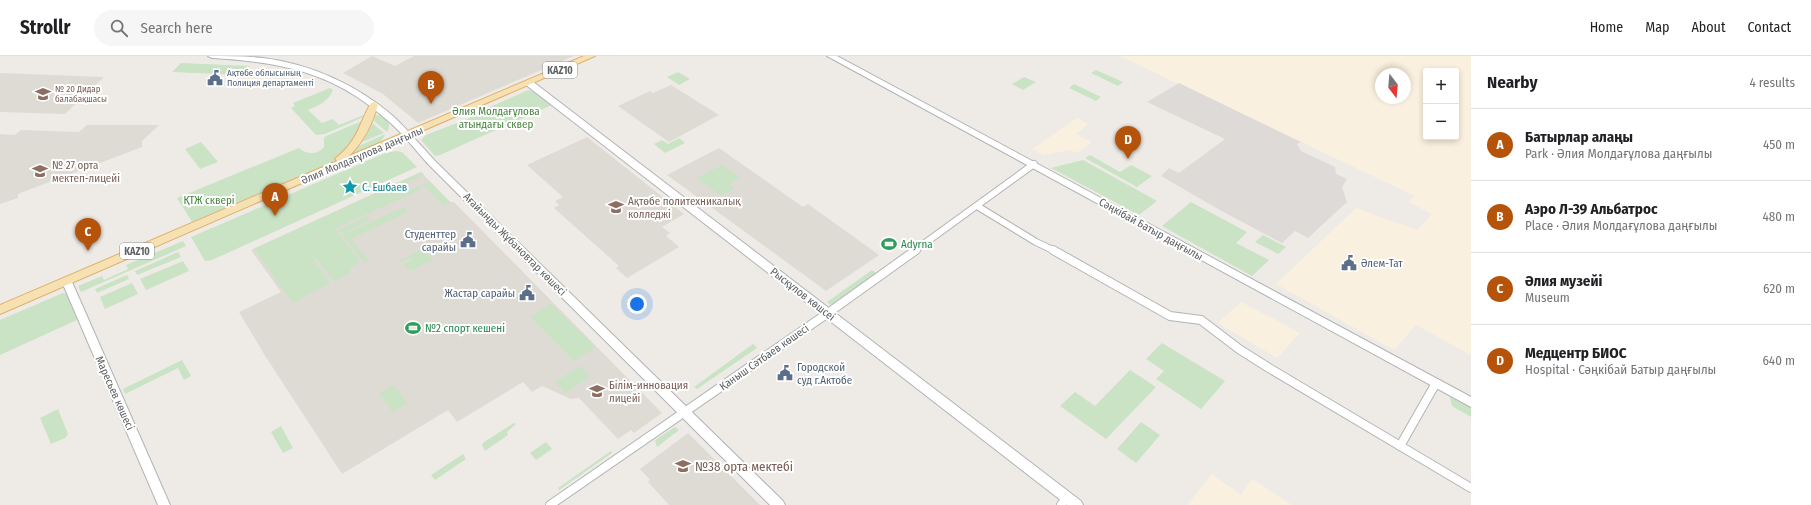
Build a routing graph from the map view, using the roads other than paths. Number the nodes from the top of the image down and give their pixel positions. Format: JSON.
{"nodes":[{"id":1,"x":212,"y":56,"type":"edge"},
{"id":2,"x":590,"y":56,"type":"edge"},
{"id":3,"x":831,"y":56,"type":"edge"},
{"id":4,"x":529,"y":83,"type":"junction"},
{"id":5,"x":374,"y":105,"type":"junction"},
{"id":6,"x":407,"y":136,"type":"junction"},
{"id":7,"x":1034,"y":164,"type":"junction"},
{"id":8,"x":326,"y":170,"type":"junction"},
{"id":9,"x":977,"y":206,"type":"junction"},
{"id":10,"x":67,"y":282,"type":"junction"},
{"id":11,"x":0,"y":310,"type":"edge"},
{"id":12,"x":828,"y":313,"type":"junction"},
{"id":13,"x":1436,"y":384,"type":"junction"},
{"id":14,"x":1471,"y":402,"type":"edge"},
{"id":15,"x":684,"y":411,"type":"junction"},
{"id":16,"x":1400,"y":446,"type":"junction"},
{"id":17,"x":1471,"y":488,"type":"edge"},
{"id":18,"x":1064,"y":501,"type":"edge"},
{"id":19,"x":164,"y":505,"type":"edge"},
{"id":20,"x":550,"y":505,"type":"edge"},
{"id":21,"x":779,"y":505,"type":"edge"},
{"id":22,"x":1078,"y":505,"type":"edge"}],
"edges":[{"from":1,"to":5,"type":"street","name":"Ағайынды Жұбановтар көшесі"},
{"from":2,"to":4,"type":"main road","name":"Әлия Молдағұлова даңғылы","number":"KAZ10"},
{"from":3,"to":7,"type":"street","name":"Сәңкібай Батыр даңғылы"},
{"from":4,"to":6,"type":"main road","name":"Әлия Молдағұлова даңғылы","number":"KAZ10"},
{"from":4,"to":12,"type":"street","name":"Рысқұлов көшсеі"},
{"from":5,"to":6,"type":"street","name":"Ағайынды Жұбановтар көшесі"},
{"from":5,"to":8,"type":"main road"},
{"from":6,"to":8,"type":"main road","name":"Әлия Молдағұлова даңғылы","number":"KAZ10"},
{"from":6,"to":15,"type":"street","name":"Ағайынды Жұбановтар көшесі"},
{"from":7,"to":9,"type":"street","name":"Қаныш Сәтбаев көшесі"},
{"from":7,"to":13,"type":"street","name":"Сәңкібай Батыр даңғылы"},
{"from":8,"to":10,"type":"main road","name":"Әлия Молдағұлова даңғылы","number":"KAZ10"},
{"from":9,"to":12,"type":"street","name":"Қаныш Сәтбаев көшесі"},
{"from":9,"to":16,"type":"street"},
{"from":10,"to":11,"type":"main road","name":"Әлия Молдағұлова даңғылы","number":"KAZ10"},
{"from":10,"to":19,"type":"street","name":"Маресьев көшесі"},
{"from":12,"to":15,"type":"street","name":"Қаныш Сәтбаев көшесі"},
{"from":12,"to":18,"type":"street","name":"Рысқұлов көшсеі"},
{"from":13,"to":14,"type":"street","name":"Сәңкібай Батыр даңғылы"},
{"from":13,"to":16,"type":"street"},
{"from":15,"to":20,"type":"street","name":"Қаныш Сәтбаев көшесі"},
{"from":15,"to":21,"type":"street","name":"Ағайынды Жұбановтар көшесі"},
{"from":16,"to":17,"type":"street"},
{"from":18,"to":22,"type":"street","name":"Рысқұлов көшсеі"}]}
